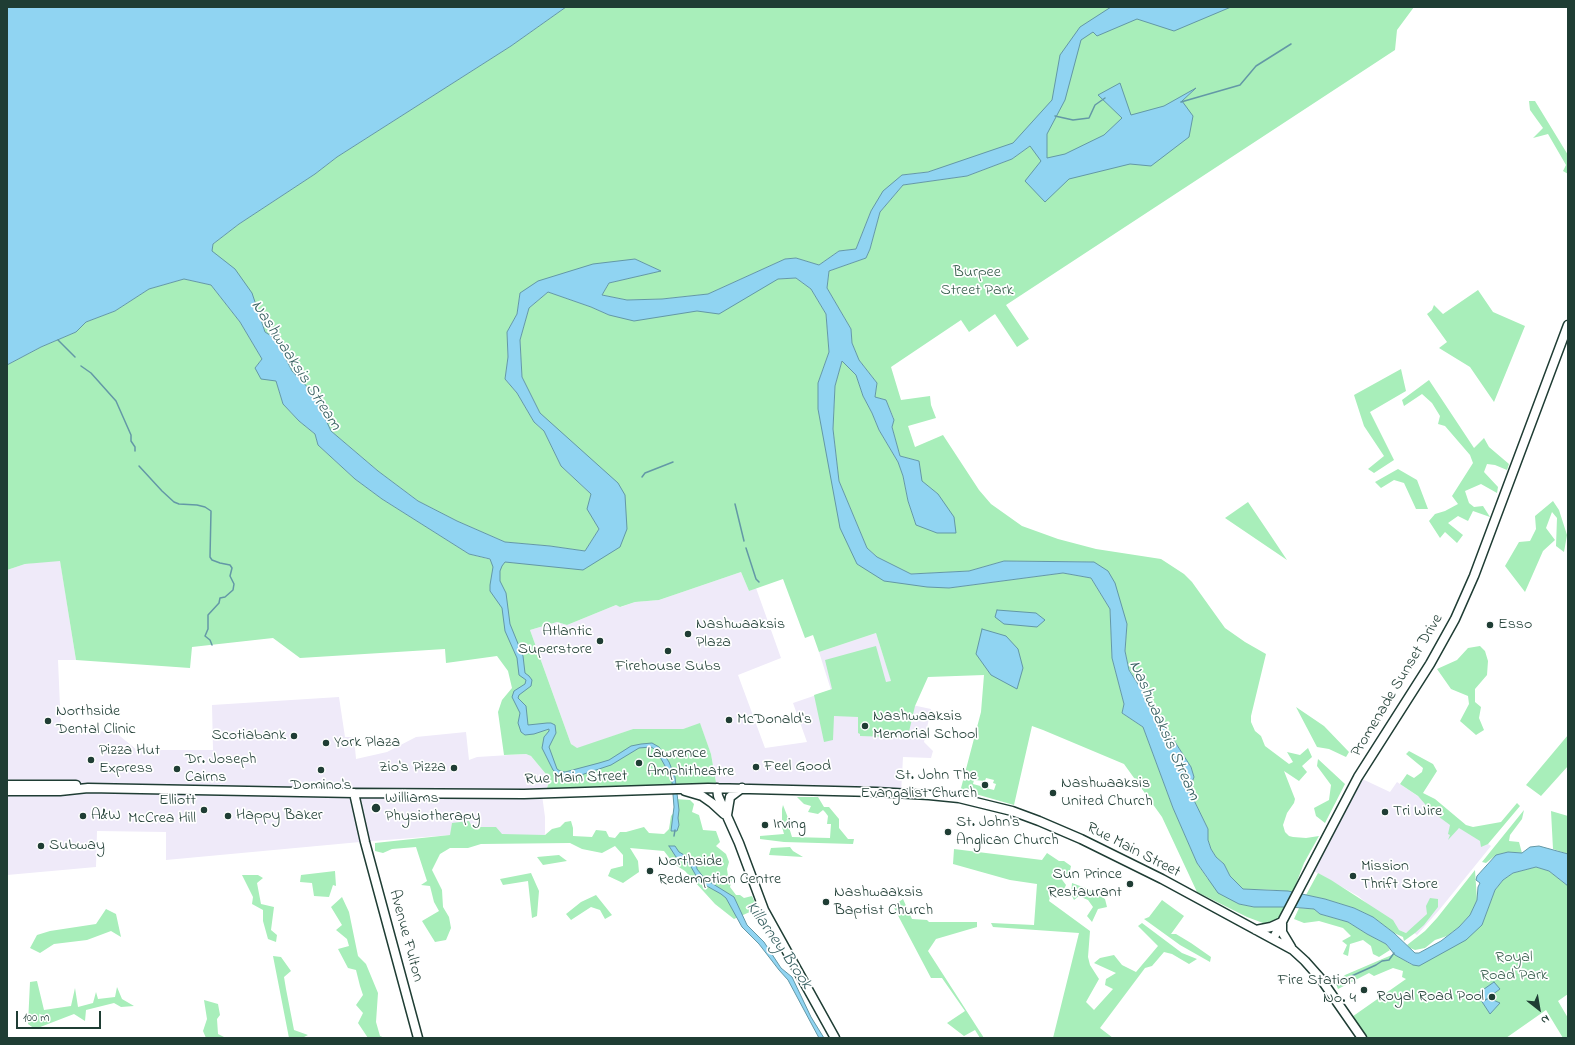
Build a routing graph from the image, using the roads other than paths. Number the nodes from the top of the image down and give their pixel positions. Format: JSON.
{"nodes":[{"id":1,"x":1568,"y":325,"type":"edge"},
{"id":2,"x":7,"y":785,"type":"edge"},
{"id":3,"x":88,"y":788,"type":"junction"},
{"id":4,"x":717,"y":788,"type":"junction"},
{"id":5,"x":742,"y":788,"type":"junction"},
{"id":6,"x":7,"y":790,"type":"edge"},
{"id":7,"x":681,"y":790,"type":"junction"},
{"id":8,"x":354,"y":793,"type":"junction"},
{"id":9,"x":726,"y":816,"type":"junction"},
{"id":10,"x":1285,"y":918,"type":"junction"},
{"id":11,"x":1256,"y":930,"type":"junction"},
{"id":12,"x":1273,"y":939,"type":"junction"},
{"id":13,"x":1293,"y":950,"type":"junction"},
{"id":14,"x":418,"y":1038,"type":"edge"},
{"id":15,"x":835,"y":1038,"type":"edge"},
{"id":16,"x":1362,"y":1038,"type":"edge"}],
"edges":[{"from":1,"to":10,"type":"main road","name":"Promenade Sunset Drive"},
{"from":2,"to":3,"type":"main road","name":"Rue Main Street"},
{"from":3,"to":6,"type":"main road","name":"Rue Main Street"},
{"from":3,"to":8,"type":"main road","name":"Rue Main Street"},
{"from":4,"to":5,"type":"main road","name":"Rue Main Street"},
{"from":4,"to":7,"type":"main road","name":"Rue Main Street"},
{"from":4,"to":9,"type":"main road"},
{"from":5,"to":9,"type":"main road"},
{"from":5,"to":11,"type":"main road","name":"Rue Main Street"},
{"from":7,"to":8,"type":"main road","name":"Rue Main Street"},
{"from":7,"to":9,"type":"main road"},
{"from":8,"to":14,"type":"main road","name":"Avenue Fulton"},
{"from":9,"to":15,"type":"main road"},
{"from":10,"to":11,"type":"main road"},
{"from":10,"to":12,"type":"main road","name":"Promenade Sunset Drive"},
{"from":10,"to":13,"type":"main road"},
{"from":11,"to":12,"type":"main road","name":"Rue Main Street"},
{"from":12,"to":13,"type":"main road","name":"Rue Main Street"},
{"from":13,"to":16,"type":"main road"}]}
